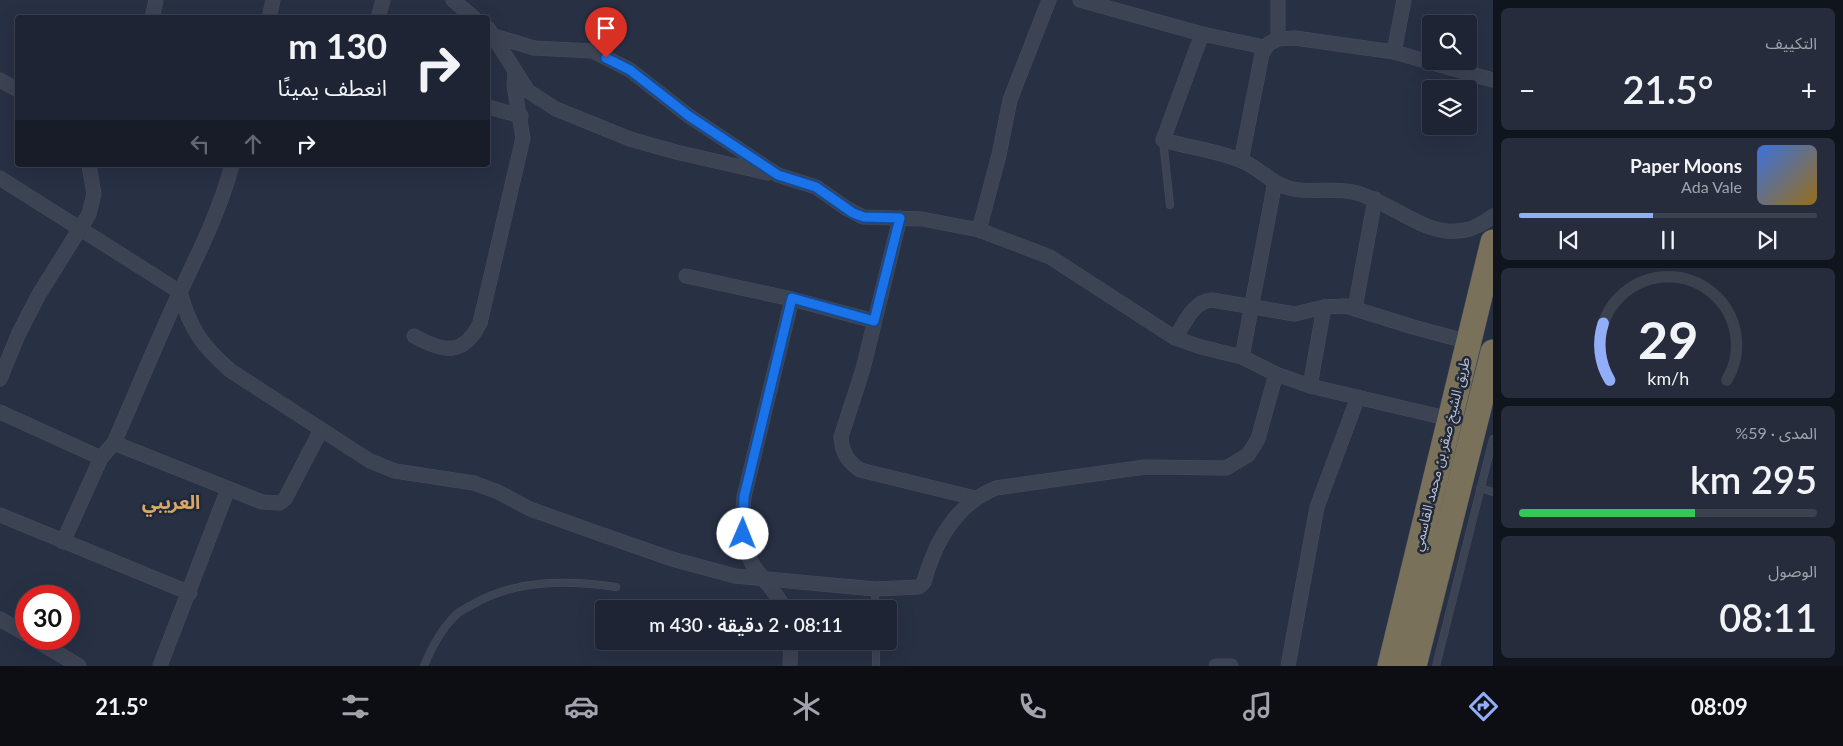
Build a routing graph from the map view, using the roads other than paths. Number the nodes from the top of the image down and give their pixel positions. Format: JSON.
{"nodes":[{"id":1,"x":156,"y":0,"type":"edge"},
{"id":2,"x":273,"y":0,"type":"edge"},
{"id":3,"x":383,"y":0,"type":"edge"},
{"id":4,"x":453,"y":0,"type":"edge"},
{"id":5,"x":1049,"y":0,"type":"edge"},
{"id":6,"x":1080,"y":0,"type":"edge"},
{"id":7,"x":1278,"y":0,"type":"edge"},
{"id":8,"x":1404,"y":0,"type":"edge"},
{"id":9,"x":153,"y":15,"type":"edge"},
{"id":10,"x":270,"y":15,"type":"edge"},
{"id":11,"x":379,"y":15,"type":"edge"},
{"id":12,"x":470,"y":15,"type":"edge"},
{"id":13,"x":491,"y":32,"type":"edge"},
{"id":14,"x":1202,"y":34,"type":"junction"},
{"id":15,"x":1278,"y":39,"type":"junction"},
{"id":16,"x":1264,"y":47,"type":"junction"},
{"id":17,"x":1394,"y":52,"type":"junction"},
{"id":18,"x":515,"y":73,"type":"junction"},
{"id":19,"x":0,"y":80,"type":"edge"},
{"id":20,"x":1493,"y":80,"type":"edge"},
{"id":21,"x":15,"y":88,"type":"edge"},
{"id":22,"x":490,"y":108,"type":"edge"},
{"id":23,"x":521,"y":116,"type":"junction"},
{"id":24,"x":1163,"y":140,"type":"junction"},
{"id":25,"x":1241,"y":161,"type":"junction"},
{"id":26,"x":89,"y":167,"type":"edge"},
{"id":27,"x":231,"y":167,"type":"edge"},
{"id":28,"x":778,"y":175,"type":"junction"},
{"id":29,"x":0,"y":178,"type":"edge"},
{"id":30,"x":1275,"y":182,"type":"junction"},
{"id":31,"x":1376,"y":199,"type":"junction"},
{"id":32,"x":1170,"y":205,"type":"dead end"},
{"id":33,"x":1493,"y":216,"type":"edge"},
{"id":34,"x":900,"y":218,"type":"junction"},
{"id":35,"x":80,"y":229,"type":"junction"},
{"id":36,"x":979,"y":230,"type":"junction"},
{"id":37,"x":1469,"y":230,"type":"junction"},
{"id":38,"x":1491,"y":249,"type":"edge"},
{"id":39,"x":686,"y":276,"type":"dead end"},
{"id":40,"x":180,"y":292,"type":"junction"},
{"id":41,"x":792,"y":298,"type":"junction"},
{"id":42,"x":1251,"y":307,"type":"junction"},
{"id":43,"x":1324,"y":307,"type":"junction"},
{"id":44,"x":1355,"y":308,"type":"junction"},
{"id":45,"x":874,"y":321,"type":"junction"},
{"id":46,"x":414,"y":336,"type":"dead end"},
{"id":47,"x":1175,"y":338,"type":"junction"},
{"id":48,"x":1469,"y":342,"type":"junction"},
{"id":49,"x":1493,"y":352,"type":"edge"},
{"id":50,"x":1242,"y":357,"type":"junction"},
{"id":51,"x":1,"y":371,"type":"edge"},
{"id":52,"x":1276,"y":374,"type":"junction"},
{"id":53,"x":1310,"y":386,"type":"junction"},
{"id":54,"x":1358,"y":397,"type":"junction"},
{"id":55,"x":0,"y":412,"type":"edge"},
{"id":56,"x":1450,"y":419,"type":"junction"},
{"id":57,"x":321,"y":430,"type":"junction"},
{"id":58,"x":1493,"y":439,"type":"edge"},
{"id":59,"x":114,"y":443,"type":"junction"},
{"id":60,"x":101,"y":458,"type":"junction"},
{"id":61,"x":1480,"y":488,"type":"junction"},
{"id":62,"x":228,"y":489,"type":"junction"},
{"id":63,"x":1493,"y":492,"type":"edge"},
{"id":64,"x":975,"y":498,"type":"junction"},
{"id":65,"x":0,"y":515,"type":"edge"},
{"id":66,"x":63,"y":542,"type":"junction"},
{"id":67,"x":765,"y":580,"type":"junction"},
{"id":68,"x":616,"y":587,"type":"dead end"},
{"id":69,"x":875,"y":588,"type":"junction"},
{"id":70,"x":190,"y":593,"type":"junction"},
{"id":71,"x":779,"y":600,"type":"edge"},
{"id":72,"x":875,"y":600,"type":"edge"},
{"id":73,"x":0,"y":619,"type":"edge"},
{"id":74,"x":15,"y":628,"type":"edge"},
{"id":75,"x":52,"y":650,"type":"edge"},
{"id":76,"x":791,"y":650,"type":"edge"},
{"id":77,"x":876,"y":650,"type":"edge"},
{"id":78,"x":79,"y":666,"type":"edge"},
{"id":79,"x":160,"y":666,"type":"edge"},
{"id":80,"x":424,"y":666,"type":"edge"},
{"id":81,"x":790,"y":666,"type":"edge"},
{"id":82,"x":876,"y":666,"type":"edge"},
{"id":83,"x":1216,"y":666,"type":"edge"},
{"id":84,"x":1230,"y":666,"type":"edge"},
{"id":85,"x":1288,"y":666,"type":"edge"},
{"id":86,"x":1390,"y":666,"type":"edge"},
{"id":87,"x":1414,"y":666,"type":"edge"},
{"id":88,"x":1436,"y":666,"type":"edge"}],
"edges":[{"from":1,"to":9,"type":"street"},
{"from":2,"to":10,"type":"street"},
{"from":3,"to":11,"type":"street"},
{"from":4,"to":12,"type":"street"},
{"from":5,"to":36,"type":"street"},
{"from":6,"to":14,"type":"street"},
{"from":7,"to":15,"type":"street"},
{"from":8,"to":17,"type":"street"},
{"from":13,"to":18,"type":"street"},
{"from":13,"to":28,"type":"street"},
{"from":14,"to":16,"type":"street"},
{"from":14,"to":24,"type":"street"},
{"from":15,"to":16,"type":"street"},
{"from":15,"to":17,"type":"street"},
{"from":16,"to":25,"type":"street"},
{"from":17,"to":20,"type":"street"},
{"from":18,"to":23,"type":"street"},
{"from":18,"to":28,"type":"street"},
{"from":19,"to":21,"type":"street"},
{"from":22,"to":23,"type":"street"},
{"from":23,"to":46,"type":"street"},
{"from":24,"to":25,"type":"street"},
{"from":24,"to":32,"type":"lane"},
{"from":25,"to":30,"type":"street"},
{"from":26,"to":35,"type":"street"},
{"from":27,"to":40,"type":"street"},
{"from":28,"to":34,"type":"street"},
{"from":29,"to":35,"type":"street"},
{"from":30,"to":31,"type":"street"},
{"from":30,"to":42,"type":"street"},
{"from":31,"to":37,"type":"street"},
{"from":31,"to":44,"type":"street"},
{"from":33,"to":37,"type":"street"},
{"from":34,"to":36,"type":"street"},
{"from":34,"to":45,"type":"street"},
{"from":35,"to":40,"type":"street"},
{"from":35,"to":51,"type":"street"},
{"from":36,"to":47,"type":"street"},
{"from":37,"to":38,"type":"street"},
{"from":38,"to":48,"type":"highway","name":"طريق الشيخ صقر بن محمد القاسمي"},
{"from":39,"to":41,"type":"street"},
{"from":40,"to":57,"type":"street"},
{"from":40,"to":59,"type":"street"},
{"from":41,"to":45,"type":"street"},
{"from":41,"to":67,"type":"street"},
{"from":42,"to":43,"type":"street"},
{"from":42,"to":47,"type":"street"},
{"from":42,"to":50,"type":"street"},
{"from":43,"to":44,"type":"street"},
{"from":43,"to":53,"type":"street"},
{"from":44,"to":48,"type":"street"},
{"from":45,"to":64,"type":"street"},
{"from":47,"to":50,"type":"street"},
{"from":48,"to":56,"type":"highway","name":"طريق الشيخ صقر بن محمد القاسمي"},
{"from":49,"to":87,"type":"highway","name":"طريق الشيخ صقر بن محمد القاسمي"},
{"from":50,"to":52,"type":"street"},
{"from":52,"to":53,"type":"street"},
{"from":52,"to":64,"type":"street"},
{"from":53,"to":54,"type":"street"},
{"from":54,"to":56,"type":"street"},
{"from":54,"to":85,"type":"street"},
{"from":55,"to":60,"type":"street"},
{"from":56,"to":86,"type":"highway","name":"طريق الشيخ صقر بن محمد القاسمي"},
{"from":57,"to":62,"type":"street"},
{"from":57,"to":67,"type":"street"},
{"from":58,"to":61,"type":"lane"},
{"from":59,"to":60,"type":"street"},
{"from":59,"to":62,"type":"street"},
{"from":60,"to":66,"type":"street"},
{"from":61,"to":63,"type":"lane"},
{"from":61,"to":88,"type":"lane"},
{"from":62,"to":70,"type":"street"},
{"from":64,"to":69,"type":"street"},
{"from":65,"to":66,"type":"street"},
{"from":66,"to":70,"type":"street"},
{"from":67,"to":69,"type":"street"},
{"from":67,"to":71,"type":"street"},
{"from":68,"to":80,"type":"lane"},
{"from":69,"to":72,"type":"lane"},
{"from":70,"to":79,"type":"street"},
{"from":73,"to":74,"type":"street"},
{"from":75,"to":78,"type":"street"},
{"from":76,"to":81,"type":"street"},
{"from":77,"to":82,"type":"lane"},
{"from":83,"to":84,"type":"street"}]}
